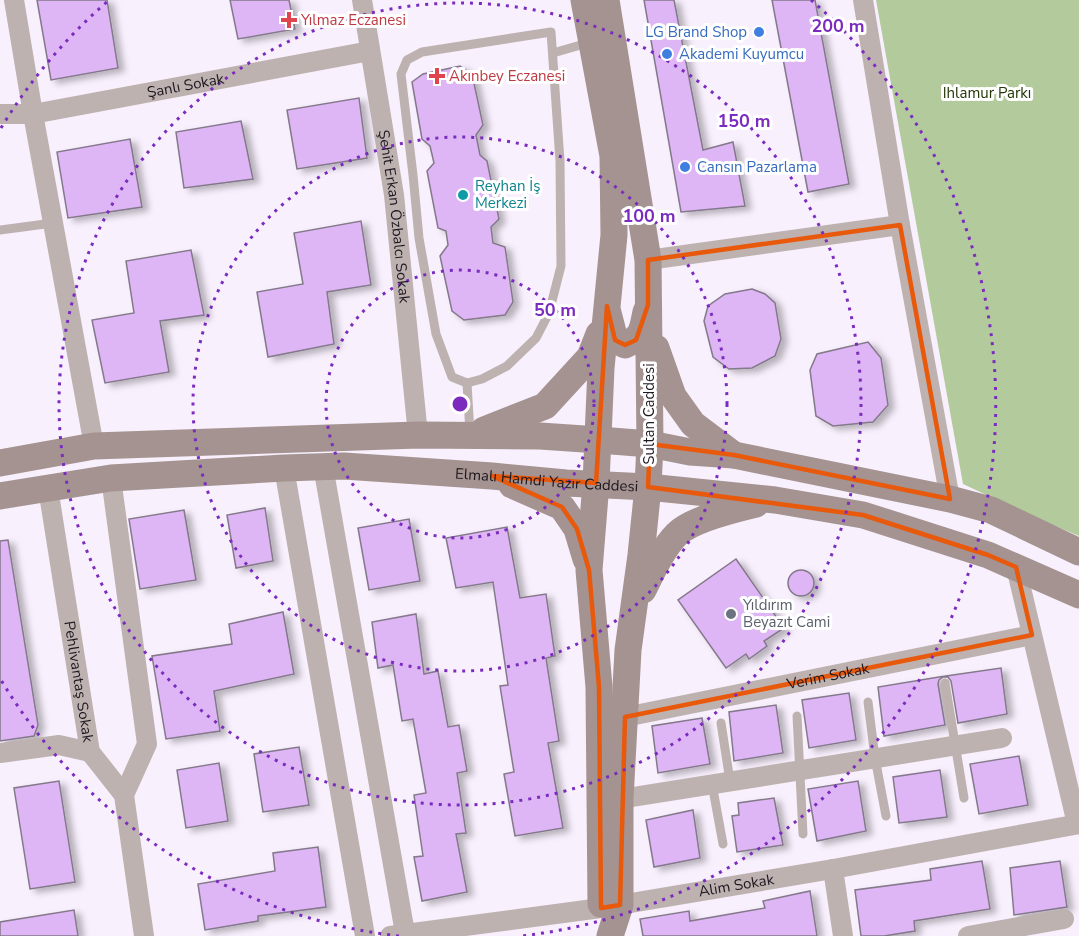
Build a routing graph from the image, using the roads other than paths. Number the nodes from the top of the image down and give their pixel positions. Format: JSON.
{"nodes":[{"id":1,"x":15,"y":0,"type":"edge"},
{"id":2,"x":362,"y":0,"type":"edge"},
{"id":3,"x":584,"y":0,"type":"edge"},
{"id":4,"x":606,"y":0,"type":"edge"},
{"id":5,"x":863,"y":0,"type":"edge"},
{"id":6,"x":592,"y":42,"type":"junction"},
{"id":7,"x":370,"y":51,"type":"junction"},
{"id":8,"x":553,"y":53,"type":"junction"},
{"id":9,"x":0,"y":114,"type":"edge"},
{"id":10,"x":33,"y":114,"type":"junction"},
{"id":11,"x":412,"y":164,"type":"junction"},
{"id":12,"x":389,"y":168,"type":"junction"},
{"id":13,"x":53,"y":223,"type":"junction"},
{"id":14,"x":900,"y":225,"type":"junction"},
{"id":15,"x":0,"y":230,"type":"edge"},
{"id":16,"x":648,"y":260,"type":"junction"},
{"id":17,"x":648,"y":305,"type":"junction"},
{"id":18,"x":607,"y":311,"type":"junction"},
{"id":19,"x":649,"y":333,"type":"junction"},
{"id":20,"x":467,"y":383,"type":"junction"},
{"id":21,"x":417,"y":435,"type":"junction"},
{"id":22,"x":470,"y":436,"type":"junction"},
{"id":23,"x":599,"y":440,"type":"junction"},
{"id":24,"x":650,"y":444,"type":"junction"},
{"id":25,"x":94,"y":446,"type":"junction"},
{"id":26,"x":734,"y":455,"type":"junction"},
{"id":27,"x":0,"y":463,"type":"edge"},
{"id":28,"x":323,"y":466,"type":"junction"},
{"id":29,"x":284,"y":468,"type":"junction"},
{"id":30,"x":492,"y":476,"type":"junction"},
{"id":31,"x":111,"y":478,"type":"junction"},
{"id":32,"x":596,"y":483,"type":"junction"},
{"id":33,"x":648,"y":487,"type":"junction"},
{"id":34,"x":48,"y":488,"type":"junction"},
{"id":35,"x":0,"y":496,"type":"edge"},
{"id":36,"x":950,"y":499,"type":"junction"},
{"id":37,"x":776,"y":500,"type":"junction"},
{"id":38,"x":1079,"y":552,"type":"edge"},
{"id":39,"x":1016,"y":567,"type":"junction"},
{"id":40,"x":589,"y":570,"type":"junction"},
{"id":41,"x":1079,"y":595,"type":"edge"},
{"id":42,"x":634,"y":607,"type":"junction"},
{"id":43,"x":1032,"y":635,"type":"junction"},
{"id":44,"x":945,"y":683,"type":"dead end"},
{"id":45,"x":868,"y":702,"type":"dead end"},
{"id":46,"x":796,"y":716,"type":"dead end"},
{"id":47,"x":625,"y":717,"type":"junction"},
{"id":48,"x":722,"y":723,"type":"dead end"},
{"id":49,"x":1002,"y":738,"type":"dead end"},
{"id":50,"x":955,"y":746,"type":"junction"},
{"id":51,"x":90,"y":752,"type":"junction"},
{"id":52,"x":0,"y":753,"type":"edge"},
{"id":53,"x":875,"y":758,"type":"junction"},
{"id":54,"x":800,"y":770,"type":"junction"},
{"id":55,"x":721,"y":782,"type":"junction"},
{"id":56,"x":124,"y":795,"type":"junction"},
{"id":57,"x":620,"y":798,"type":"junction"},
{"id":58,"x":964,"y":798,"type":"dead end"},
{"id":59,"x":886,"y":816,"type":"dead end"},
{"id":60,"x":1078,"y":824,"type":"edge"},
{"id":61,"x":803,"y":834,"type":"dead end"},
{"id":62,"x":723,"y":844,"type":"dead end"},
{"id":63,"x":833,"y":869,"type":"junction"},
{"id":64,"x":610,"y":906,"type":"junction"},
{"id":65,"x":1064,"y":919,"type":"dead end"},
{"id":66,"x":397,"y":935,"type":"edge"},
{"id":67,"x":144,"y":936,"type":"edge"},
{"id":68,"x":365,"y":936,"type":"edge"},
{"id":69,"x":609,"y":936,"type":"edge"},
{"id":70,"x":843,"y":936,"type":"edge"},
{"id":71,"x":968,"y":936,"type":"edge"}],
"edges":[{"from":1,"to":10,"type":"street"},
{"from":2,"to":7,"type":"street","name":"Şehit Erkan Özbalcı Sokak"},
{"from":3,"to":6,"type":"main road"},
{"from":4,"to":16,"type":"main road","name":"Sultan Caddesi"},
{"from":5,"to":14,"type":"street"},
{"from":6,"to":8,"type":"lane"},
{"from":6,"to":18,"type":"main road"},
{"from":7,"to":10,"type":"street","name":"Şanlı Sokak"},
{"from":7,"to":12,"type":"street","name":"Şehit Erkan Özbalcı Sokak"},
{"from":8,"to":11,"type":"lane"},
{"from":8,"to":20,"type":"lane"},
{"from":9,"to":10,"type":"street","name":"Şanlı Sokak"},
{"from":10,"to":13,"type":"street"},
{"from":11,"to":12,"type":"lane"},
{"from":11,"to":20,"type":"lane"},
{"from":12,"to":21,"type":"street","name":"Şehit Erkan Özbalcı Sokak"},
{"from":13,"to":15,"type":"lane"},
{"from":13,"to":25,"type":"street"},
{"from":14,"to":16,"type":"street"},
{"from":14,"to":36,"type":"street"},
{"from":16,"to":17,"type":"main road","name":"Sultan Caddesi"},
{"from":17,"to":18,"type":"main road"},
{"from":17,"to":19,"type":"main road","name":"Sultan Caddesi"},
{"from":18,"to":22,"type":"main road"},
{"from":18,"to":23,"type":"main road"},
{"from":19,"to":24,"type":"main road","name":"Sultan Caddesi"},
{"from":19,"to":26,"type":"main road"},
{"from":20,"to":22,"type":"lane"},
{"from":21,"to":22,"type":"main road"},
{"from":21,"to":25,"type":"main road"},
{"from":22,"to":23,"type":"main road"},
{"from":23,"to":24,"type":"main road"},
{"from":23,"to":32,"type":"main road"},
{"from":24,"to":26,"type":"main road"},
{"from":24,"to":33,"type":"main road","name":"Sultan Caddesi"},
{"from":25,"to":27,"type":"main road"},
{"from":26,"to":36,"type":"main road"},
{"from":28,"to":29,"type":"main road","name":"Elmalı Hamdi Yazır Caddesi"},
{"from":28,"to":30,"type":"main road","name":"Elmalı Hamdi Yazır Caddesi"},
{"from":28,"to":66,"type":"street"},
{"from":29,"to":31,"type":"main road","name":"Elmalı Hamdi Yazır Caddesi"},
{"from":29,"to":68,"type":"street"},
{"from":30,"to":32,"type":"main road","name":"Elmalı Hamdi Yazır Caddesi"},
{"from":30,"to":40,"type":"main road"},
{"from":31,"to":34,"type":"main road","name":"Elmalı Hamdi Yazır Caddesi"},
{"from":31,"to":56,"type":"street"},
{"from":32,"to":33,"type":"main road","name":"Elmalı Hamdi Yazır Caddesi"},
{"from":32,"to":40,"type":"main road"},
{"from":33,"to":37,"type":"main road","name":"Elmalı Hamdi Yazır Caddesi"},
{"from":33,"to":42,"type":"main road","name":"Sultan Caddesi"},
{"from":34,"to":35,"type":"main road","name":"Elmalı Hamdi Yazır Caddesi"},
{"from":34,"to":51,"type":"street","name":"Pehlivantaş Sokak"},
{"from":36,"to":38,"type":"main road"},
{"from":37,"to":39,"type":"main road","name":"Elmalı Hamdi Yazır Caddesi"},
{"from":37,"to":42,"type":"main road"},
{"from":39,"to":41,"type":"main road","name":"Elmalı Hamdi Yazır Caddesi"},
{"from":39,"to":43,"type":"street"},
{"from":40,"to":64,"type":"main road","name":"Sultan Caddesi"},
{"from":42,"to":47,"type":"main road","name":"Sultan Caddesi"},
{"from":43,"to":47,"type":"street","name":"Verim Sokak"},
{"from":43,"to":60,"type":"street"},
{"from":44,"to":50,"type":"lane"},
{"from":45,"to":53,"type":"lane"},
{"from":46,"to":54,"type":"lane"},
{"from":47,"to":57,"type":"main road","name":"Sultan Caddesi"},
{"from":48,"to":55,"type":"lane"},
{"from":49,"to":50,"type":"street"},
{"from":50,"to":53,"type":"street"},
{"from":50,"to":58,"type":"lane"},
{"from":51,"to":52,"type":"street"},
{"from":51,"to":56,"type":"street","name":"Pehlivantaş Sokak"},
{"from":53,"to":54,"type":"street"},
{"from":53,"to":59,"type":"lane"},
{"from":54,"to":55,"type":"street"},
{"from":54,"to":61,"type":"lane"},
{"from":55,"to":57,"type":"street"},
{"from":55,"to":62,"type":"lane"},
{"from":56,"to":67,"type":"street"},
{"from":57,"to":64,"type":"main road","name":"Sultan Caddesi"},
{"from":60,"to":63,"type":"street","name":"Alim Sokak"},
{"from":63,"to":64,"type":"street","name":"Alim Sokak"},
{"from":63,"to":70,"type":"street"},
{"from":64,"to":66,"type":"street","name":"Alim Sokak"},
{"from":64,"to":69,"type":"main road","name":"Sultan Caddesi"},
{"from":65,"to":71,"type":"street"}]}
